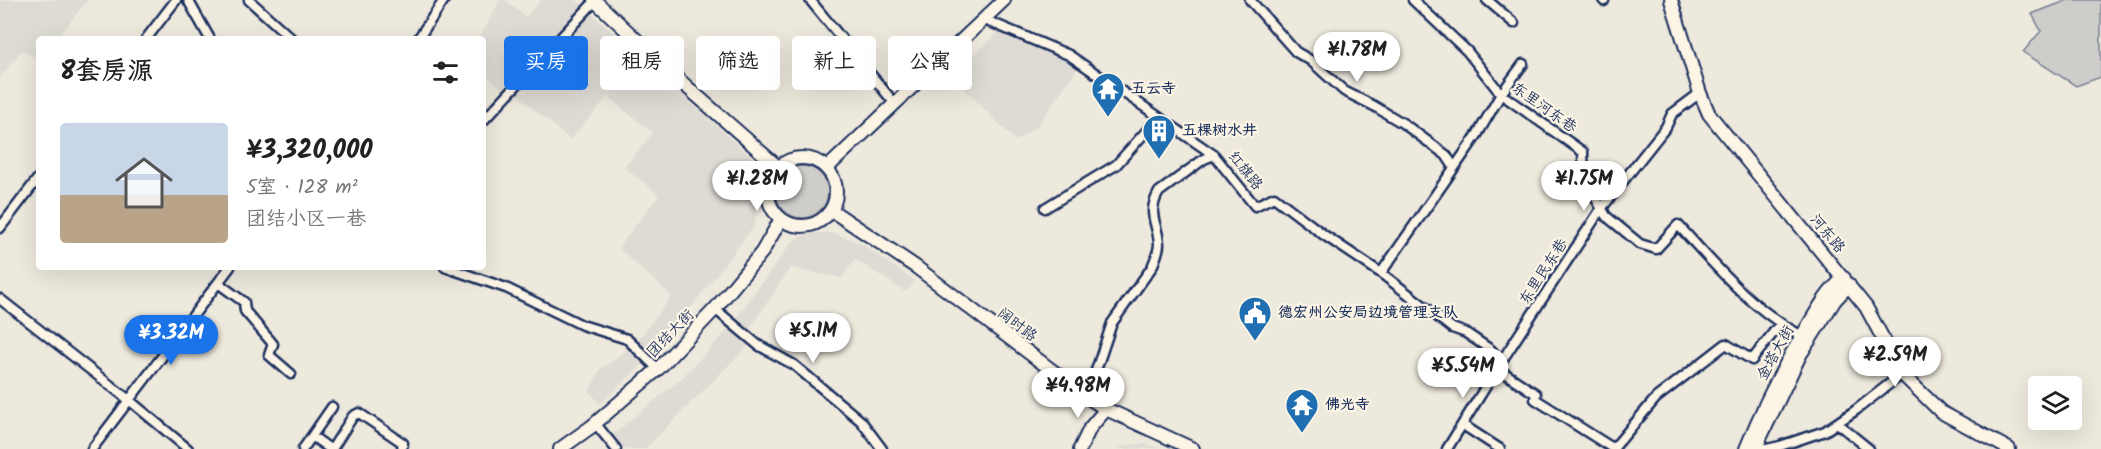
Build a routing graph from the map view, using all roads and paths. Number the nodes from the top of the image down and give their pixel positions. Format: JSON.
{"nodes":[{"id":1,"x":176,"y":0,"type":"edge"},
{"id":2,"x":188,"y":0,"type":"edge"},
{"id":3,"x":249,"y":0,"type":"edge"},
{"id":4,"x":444,"y":0,"type":"edge"},
{"id":5,"x":594,"y":0,"type":"edge"},
{"id":6,"x":810,"y":0,"type":"edge"},
{"id":7,"x":1004,"y":0,"type":"edge"},
{"id":8,"x":1250,"y":0,"type":"edge"},
{"id":9,"x":1413,"y":0,"type":"edge"},
{"id":10,"x":1487,"y":0,"type":"edge"},
{"id":11,"x":1671,"y":0,"type":"edge"},
{"id":12,"x":983,"y":20,"type":"junction"},
{"id":13,"x":1514,"y":23,"type":"dead end"},
{"id":14,"x":148,"y":36,"type":"edge"},
{"id":15,"x":208,"y":36,"type":"edge"},
{"id":16,"x":289,"y":36,"type":"edge"},
{"id":17,"x":420,"y":36,"type":"edge"},
{"id":18,"x":1523,"y":64,"type":"dead end"},
{"id":19,"x":1700,"y":93,"type":"junction"},
{"id":20,"x":1501,"y":94,"type":"junction"},
{"id":21,"x":895,"y":104,"type":"junction"},
{"id":22,"x":1159,"y":117,"type":"junction"},
{"id":23,"x":486,"y":118,"type":"edge"},
{"id":24,"x":1214,"y":155,"type":"junction"},
{"id":25,"x":778,"y":167,"type":"junction"},
{"id":26,"x":1454,"y":167,"type":"junction"},
{"id":27,"x":827,"y":168,"type":"junction"},
{"id":28,"x":36,"y":181,"type":"edge"},
{"id":29,"x":1045,"y":208,"type":"dead end"},
{"id":30,"x":1601,"y":208,"type":"junction"},
{"id":31,"x":831,"y":210,"type":"junction"},
{"id":32,"x":781,"y":219,"type":"junction"},
{"id":33,"x":0,"y":228,"type":"edge"},
{"id":34,"x":228,"y":270,"type":"edge"},
{"id":35,"x":454,"y":270,"type":"edge"},
{"id":36,"x":1381,"y":273,"type":"junction"},
{"id":37,"x":1846,"y":282,"type":"junction"},
{"id":38,"x":218,"y":283,"type":"junction"},
{"id":39,"x":0,"y":299,"type":"edge"},
{"id":40,"x":715,"y":309,"type":"junction"},
{"id":41,"x":1780,"y":324,"type":"junction"},
{"id":42,"x":1802,"y":336,"type":"junction"},
{"id":43,"x":1499,"y":365,"type":"junction"},
{"id":44,"x":658,"y":369,"type":"junction"},
{"id":45,"x":291,"y":374,"type":"dead end"},
{"id":46,"x":1902,"y":374,"type":"junction"},
{"id":47,"x":1087,"y":397,"type":"junction"},
{"id":48,"x":129,"y":400,"type":"junction"},
{"id":49,"x":332,"y":407,"type":"dead end"},
{"id":50,"x":1107,"y":409,"type":"junction"},
{"id":51,"x":596,"y":423,"type":"junction"},
{"id":52,"x":1837,"y":423,"type":"junction"},
{"id":53,"x":1463,"y":425,"type":"junction"},
{"id":54,"x":312,"y":436,"type":"junction"},
{"id":55,"x":1752,"y":448,"type":"edge"},
{"id":56,"x":92,"y":449,"type":"edge"},
{"id":57,"x":188,"y":449,"type":"edge"},
{"id":58,"x":303,"y":449,"type":"edge"},
{"id":59,"x":331,"y":449,"type":"edge"},
{"id":60,"x":402,"y":449,"type":"edge"},
{"id":61,"x":560,"y":449,"type":"edge"},
{"id":62,"x":616,"y":449,"type":"edge"},
{"id":63,"x":882,"y":449,"type":"edge"},
{"id":64,"x":1080,"y":449,"type":"edge"},
{"id":65,"x":1193,"y":449,"type":"edge"},
{"id":66,"x":1446,"y":449,"type":"edge"},
{"id":67,"x":1500,"y":449,"type":"edge"},
{"id":68,"x":1613,"y":449,"type":"edge"},
{"id":69,"x":1869,"y":449,"type":"edge"},
{"id":70,"x":2009,"y":449,"type":"edge"}],
"edges":[{"from":1,"to":14,"type":"street"},
{"from":2,"to":15,"type":"street"},
{"from":3,"to":16,"type":"street"},
{"from":4,"to":17,"type":"street"},
{"from":5,"to":23,"type":"street"},
{"from":5,"to":25,"type":"main road"},
{"from":6,"to":21,"type":"street"},
{"from":7,"to":12,"type":"main road"},
{"from":8,"to":26,"type":"street"},
{"from":9,"to":20,"type":"street","name":"东里河东巷"},
{"from":10,"to":13,"type":"street"},
{"from":11,"to":19,"type":"main road","name":"河东路"},
{"from":12,"to":21,"type":"main road"},
{"from":12,"to":22,"type":"street","name":"红旗路"},
{"from":18,"to":20,"type":"street"},
{"from":19,"to":30,"type":"street","name":"东里民东巷"},
{"from":19,"to":37,"type":"main road","name":"河东路"},
{"from":20,"to":26,"type":"street"},
{"from":20,"to":30,"type":"street","name":"东里河东巷"},
{"from":21,"to":27,"type":"main road"},
{"from":22,"to":24,"type":"street","name":"红旗路"},
{"from":22,"to":29,"type":"street"},
{"from":24,"to":36,"type":"street","name":"红旗路"},
{"from":24,"to":47,"type":"street"},
{"from":25,"to":27,"type":"main road"},
{"from":25,"to":32,"type":"main road"},
{"from":26,"to":36,"type":"street"},
{"from":27,"to":31,"type":"main road"},
{"from":28,"to":33,"type":"street"},
{"from":30,"to":41,"type":"street","name":"东里河东巷"},
{"from":30,"to":43,"type":"street","name":"东里民东巷"},
{"from":31,"to":32,"type":"main road"},
{"from":31,"to":47,"type":"main road","name":"阔时路"},
{"from":32,"to":40,"type":"main road","name":"团结大街"},
{"from":34,"to":38,"type":"street"},
{"from":35,"to":44,"type":"street"},
{"from":36,"to":43,"type":"street","name":"红旗路"},
{"from":37,"to":42,"type":"main road","name":"金塔大街"},
{"from":37,"to":46,"type":"main road","name":"河东路"},
{"from":37,"to":55,"type":"main road","name":"金塔大街"},
{"from":38,"to":45,"type":"street"},
{"from":38,"to":48,"type":"street"},
{"from":39,"to":48,"type":"street"},
{"from":40,"to":44,"type":"main road","name":"团结大街"},
{"from":40,"to":63,"type":"street"},
{"from":41,"to":42,"type":"street","name":"东里河东巷"},
{"from":41,"to":68,"type":"street"},
{"from":42,"to":55,"type":"main road","name":"金塔大街"},
{"from":43,"to":53,"type":"street","name":"东里民东巷"},
{"from":43,"to":68,"type":"street","name":"红旗路"},
{"from":44,"to":51,"type":"main road","name":"团结大街"},
{"from":46,"to":52,"type":"street"},
{"from":46,"to":70,"type":"main road","name":"河东路"},
{"from":47,"to":50,"type":"main road","name":"阔时路"},
{"from":48,"to":56,"type":"street"},
{"from":48,"to":57,"type":"street"},
{"from":49,"to":54,"type":"street"},
{"from":50,"to":64,"type":"main road"},
{"from":50,"to":65,"type":"main road","name":"阔时路"},
{"from":51,"to":61,"type":"main road","name":"团结大街"},
{"from":51,"to":62,"type":"street"},
{"from":52,"to":55,"type":"street"},
{"from":52,"to":69,"type":"street"},
{"from":53,"to":66,"type":"street","name":"东里民东巷"},
{"from":53,"to":67,"type":"street"},
{"from":54,"to":58,"type":"street"},
{"from":54,"to":59,"type":"street"},
{"from":59,"to":60,"type":"street"}]}
